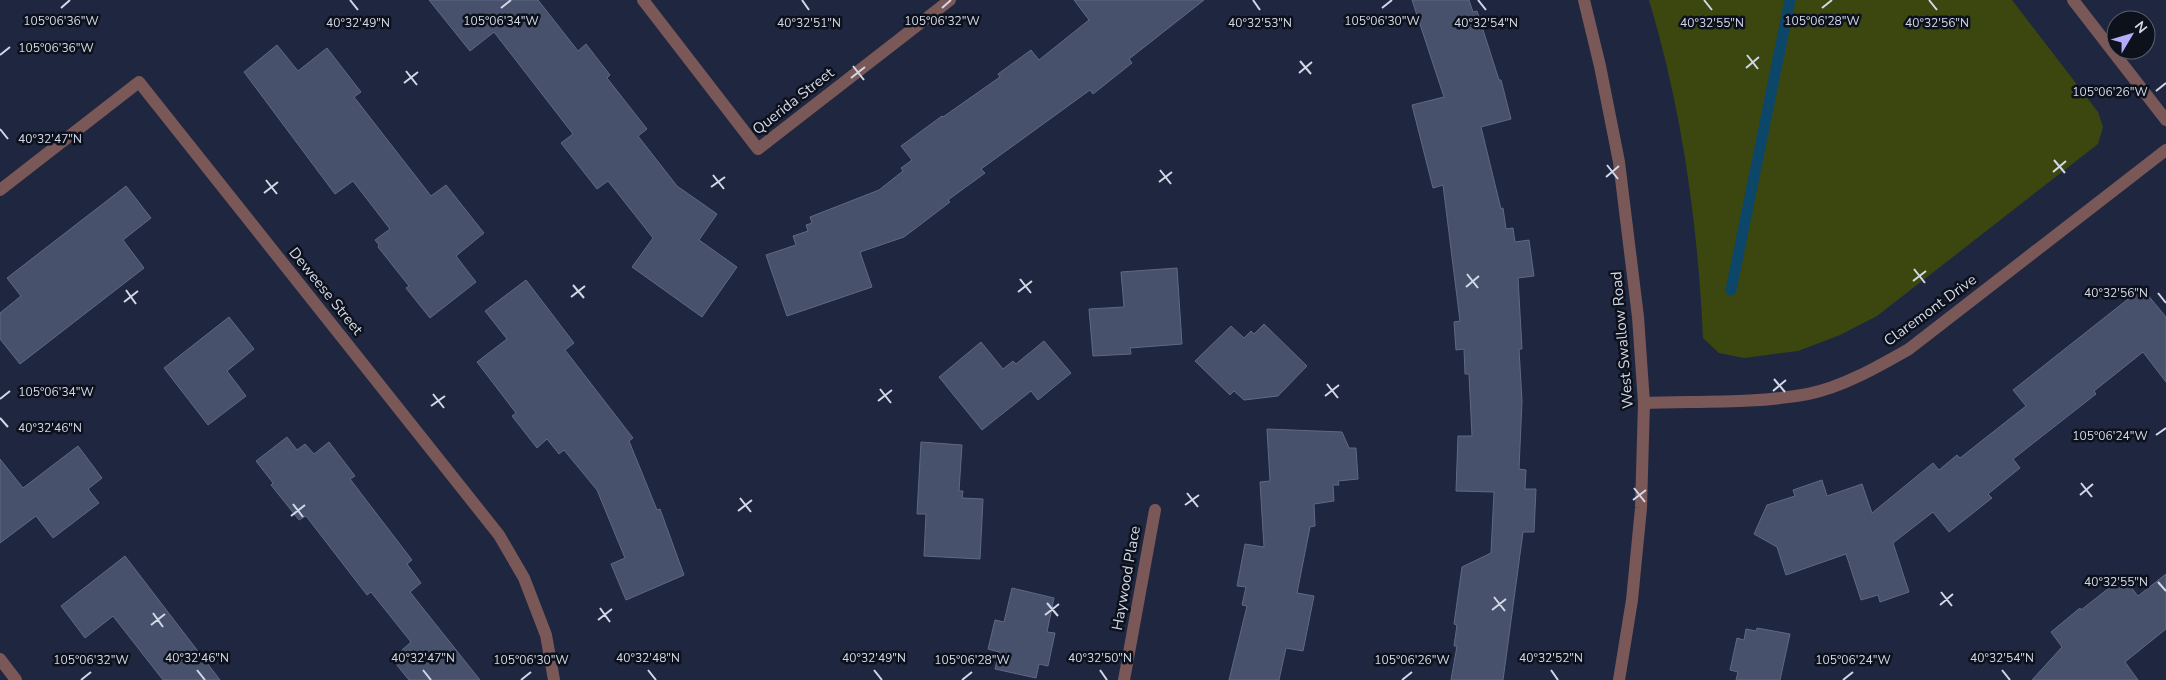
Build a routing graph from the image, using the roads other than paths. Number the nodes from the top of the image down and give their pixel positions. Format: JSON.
{"nodes":[{"id":1,"x":643,"y":0,"type":"edge"},
{"id":2,"x":950,"y":0,"type":"edge"},
{"id":3,"x":1584,"y":0,"type":"edge"},
{"id":4,"x":2073,"y":0,"type":"edge"},
{"id":5,"x":2166,"y":120,"type":"edge"},
{"id":6,"x":2166,"y":150,"type":"edge"},
{"id":7,"x":0,"y":190,"type":"edge"},
{"id":8,"x":1644,"y":403,"type":"junction"},
{"id":9,"x":1155,"y":510,"type":"dead end"},
{"id":10,"x":0,"y":658,"type":"edge"},
{"id":11,"x":16,"y":680,"type":"edge"},
{"id":12,"x":554,"y":680,"type":"edge"},
{"id":13,"x":1124,"y":680,"type":"edge"},
{"id":14,"x":1619,"y":680,"type":"edge"}],
"edges":[{"from":1,"to":2,"type":"street","name":"Querida Street"},
{"from":3,"to":8,"type":"street","name":"West Swallow Road"},
{"from":4,"to":5,"type":"street"},
{"from":6,"to":8,"type":"street","name":"Claremont Drive"},
{"from":7,"to":12,"type":"street","name":"Deweese Street"},
{"from":8,"to":14,"type":"street","name":"West Swallow Road"},
{"from":9,"to":13,"type":"street","name":"Haywood Place"},
{"from":10,"to":11,"type":"street"}]}
